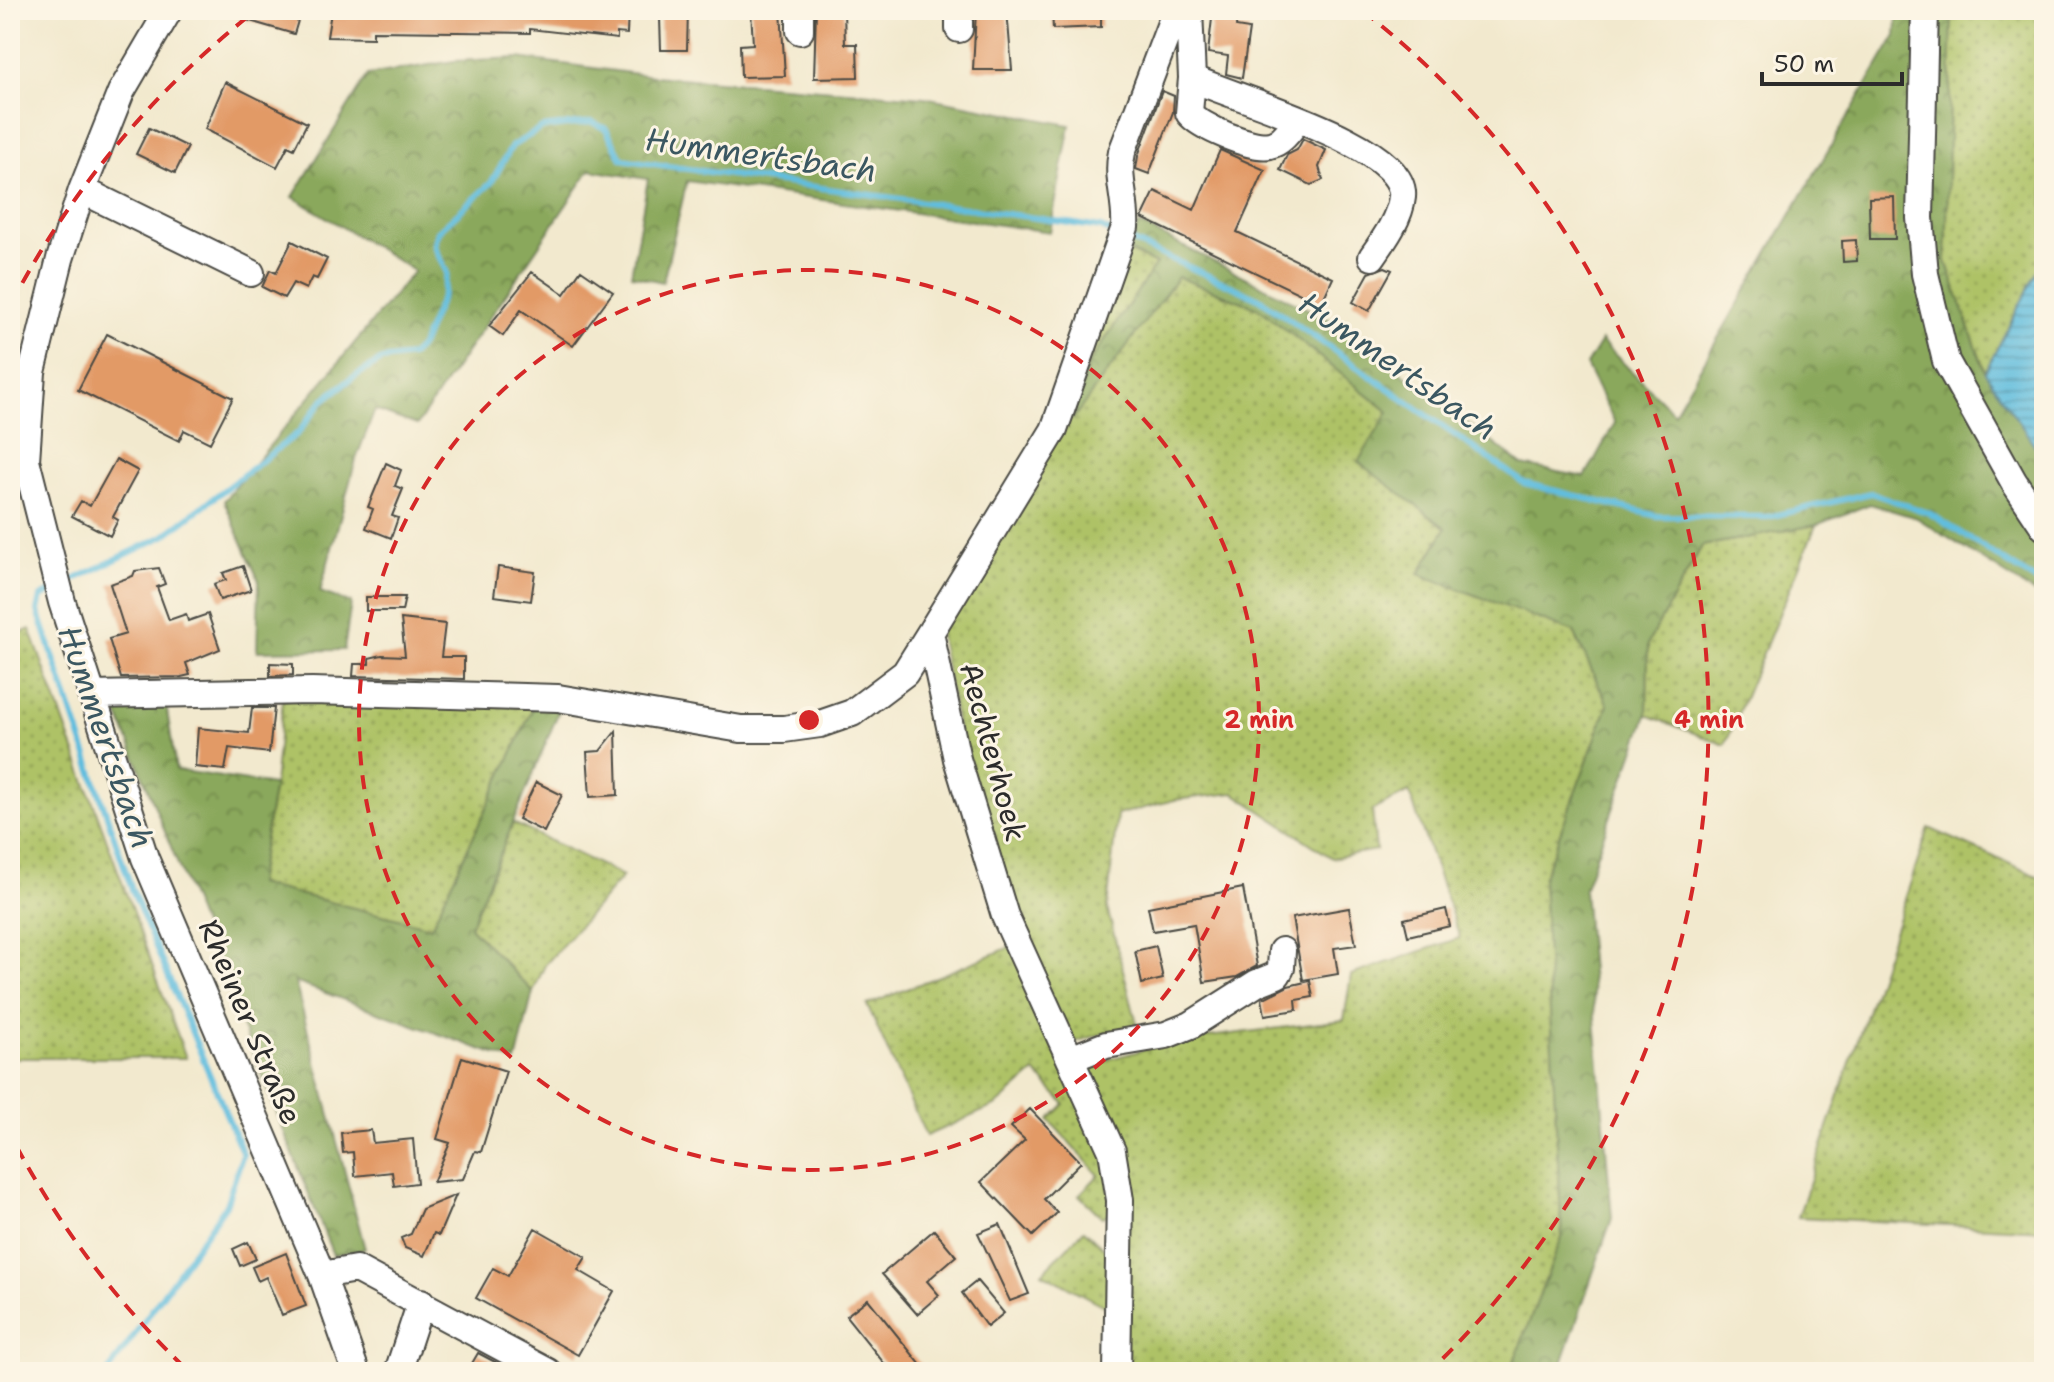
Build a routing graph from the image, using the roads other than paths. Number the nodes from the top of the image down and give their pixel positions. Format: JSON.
{"nodes":[{"id":1,"x":169,"y":10,"type":"edge"},
{"id":2,"x":1176,"y":10,"type":"edge"},
{"id":3,"x":1189,"y":10,"type":"edge"},
{"id":4,"x":1925,"y":10,"type":"edge"},
{"id":5,"x":1163,"y":44,"type":"junction"},
{"id":6,"x":1191,"y":65,"type":"junction"},
{"id":7,"x":1298,"y":120,"type":"junction"},
{"id":8,"x":82,"y":190,"type":"junction"},
{"id":9,"x":1372,"y":257,"type":"dead end"},
{"id":10,"x":251,"y":273,"type":"dead end"},
{"id":11,"x":18,"y":460,"type":"edge"},
{"id":12,"x":2044,"y":527,"type":"edge"},
{"id":13,"x":930,"y":633,"type":"junction"},
{"id":14,"x":91,"y":695,"type":"junction"},
{"id":15,"x":1282,"y":951,"type":"dead end"},
{"id":16,"x":1070,"y":1059,"type":"junction"},
{"id":17,"x":322,"y":1275,"type":"junction"},
{"id":18,"x":421,"y":1302,"type":"junction"},
{"id":19,"x":356,"y":1372,"type":"edge"},
{"id":20,"x":398,"y":1372,"type":"edge"},
{"id":21,"x":548,"y":1372,"type":"edge"},
{"id":22,"x":1117,"y":1372,"type":"edge"}],
"edges":[{"from":1,"to":8,"type":"street","name":"Rheiner Straße"},
{"from":2,"to":5,"type":"street"},
{"from":3,"to":6,"type":"street"},
{"from":4,"to":12,"type":"street"},
{"from":5,"to":6,"type":"street"},
{"from":5,"to":13,"type":"street","name":"Aechterhoek"},
{"from":6,"to":7,"type":"street"},
{"from":6,"to":7,"type":"street"},
{"from":7,"to":9,"type":"street"},
{"from":8,"to":10,"type":"street"},
{"from":8,"to":11,"type":"street","name":"Rheiner Straße"},
{"from":11,"to":14,"type":"street","name":"Rheiner Straße"},
{"from":13,"to":14,"type":"street"},
{"from":13,"to":16,"type":"street","name":"Aechterhoek"},
{"from":14,"to":17,"type":"street","name":"Rheiner Straße"},
{"from":15,"to":16,"type":"street"},
{"from":16,"to":22,"type":"street","name":"Aechterhoek"},
{"from":17,"to":18,"type":"street"},
{"from":17,"to":19,"type":"street","name":"Rheiner Straße"},
{"from":18,"to":20,"type":"street"},
{"from":18,"to":21,"type":"street"}]}
